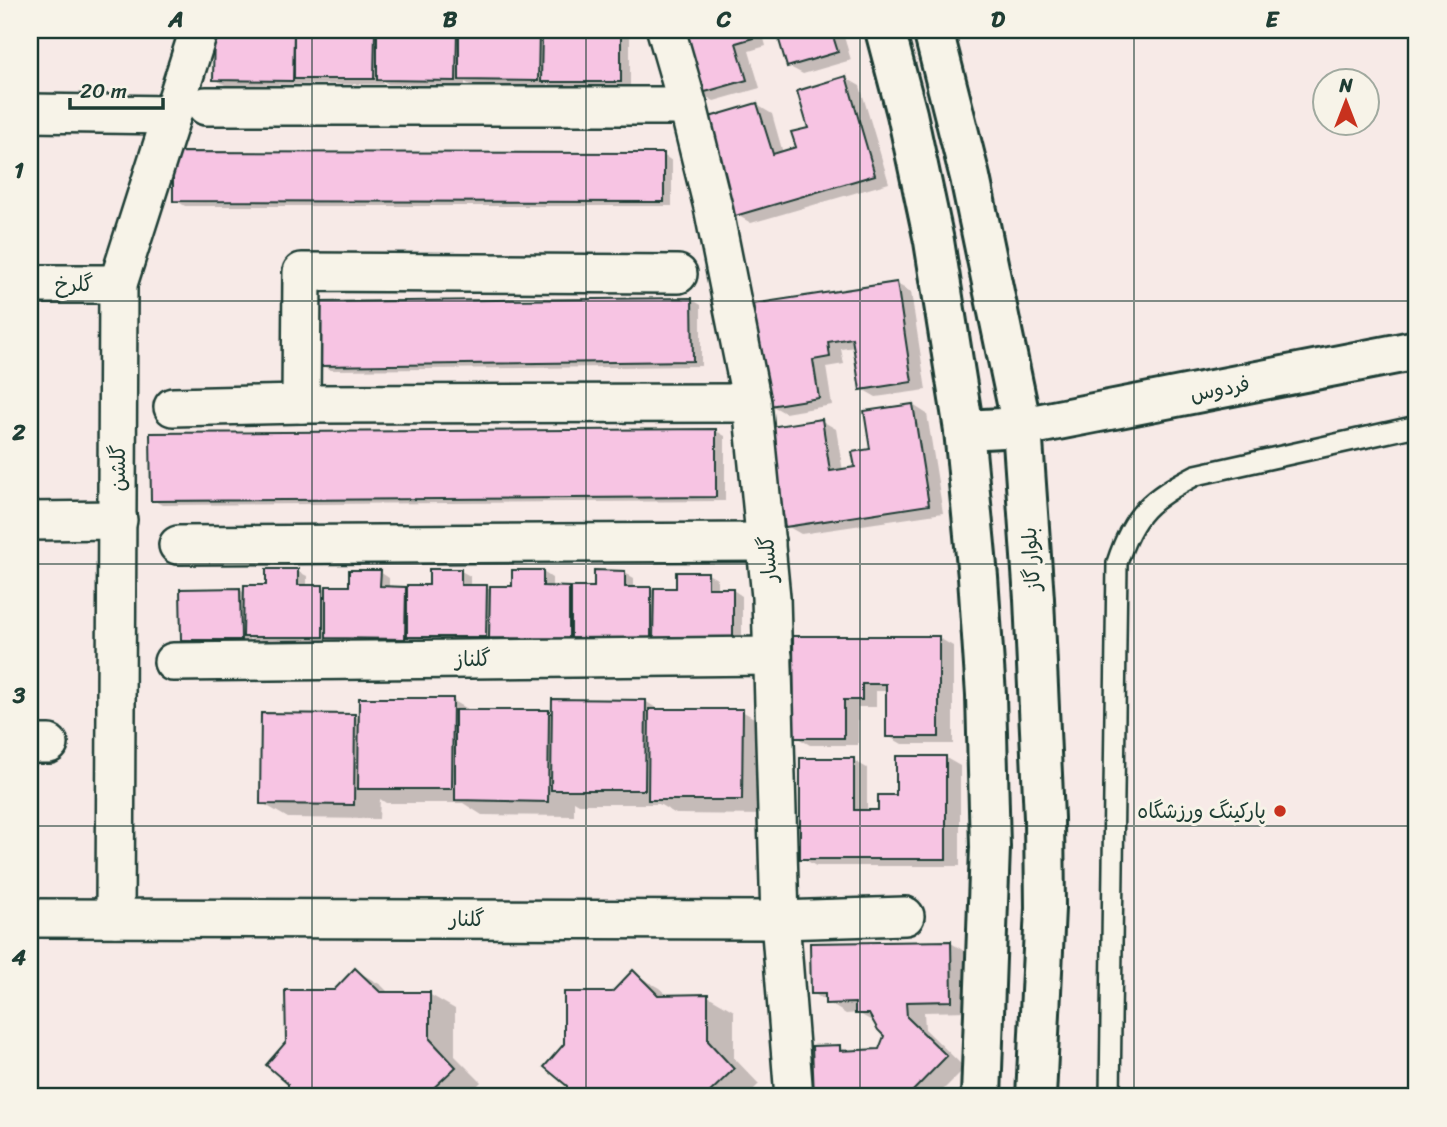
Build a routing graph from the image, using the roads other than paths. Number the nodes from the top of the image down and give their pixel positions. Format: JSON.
{"nodes":[{"id":1,"x":199,"y":30,"type":"edge"},
{"id":2,"x":666,"y":30,"type":"edge"},
{"id":3,"x":885,"y":30,"type":"edge"},
{"id":4,"x":933,"y":30,"type":"edge"},
{"id":5,"x":688,"y":106,"type":"junction"},
{"id":6,"x":189,"y":110,"type":"junction"},
{"id":7,"x":30,"y":113,"type":"edge"},
{"id":8,"x":678,"y":274,"type":"dead end"},
{"id":9,"x":30,"y":284,"type":"edge"},
{"id":10,"x":118,"y":284,"type":"junction"},
{"id":11,"x":1417,"y":350,"type":"edge"},
{"id":12,"x":752,"y":403,"type":"junction"},
{"id":13,"x":301,"y":404,"type":"junction"},
{"id":14,"x":173,"y":407,"type":"dead end"},
{"id":15,"x":1417,"y":426,"type":"edge"},
{"id":16,"x":1022,"y":427,"type":"junction"},
{"id":17,"x":964,"y":430,"type":"junction"},
{"id":18,"x":118,"y":520,"type":"junction"},
{"id":19,"x":30,"y":521,"type":"edge"},
{"id":20,"x":766,"y":542,"type":"junction"},
{"id":21,"x":178,"y":545,"type":"dead end"},
{"id":22,"x":773,"y":656,"type":"junction"},
{"id":23,"x":173,"y":662,"type":"dead end"},
{"id":24,"x":905,"y":916,"type":"dead end"},
{"id":25,"x":30,"y":918,"type":"edge"},
{"id":26,"x":114,"y":918,"type":"junction"},
{"id":27,"x":780,"y":920,"type":"junction"},
{"id":28,"x":794,"y":1097,"type":"edge"},
{"id":29,"x":981,"y":1097,"type":"edge"},
{"id":30,"x":1036,"y":1097,"type":"edge"},
{"id":31,"x":1110,"y":1097,"type":"edge"}],
"edges":[{"from":1,"to":6,"type":"street","name":"گلشن"},
{"from":2,"to":5,"type":"street","name":"گلسار"},
{"from":3,"to":17,"type":"main road"},
{"from":4,"to":16,"type":"main road","name":"بلوار گاز"},
{"from":5,"to":6,"type":"street"},
{"from":5,"to":12,"type":"street","name":"گلسار"},
{"from":6,"to":7,"type":"street"},
{"from":6,"to":10,"type":"street","name":"گلشن"},
{"from":8,"to":13,"type":"street"},
{"from":9,"to":10,"type":"street","name":"گلرخ"},
{"from":10,"to":18,"type":"street","name":"گلشن"},
{"from":11,"to":16,"type":"main road","name":"فردوس"},
{"from":12,"to":13,"type":"street"},
{"from":12,"to":20,"type":"street","name":"گلسار"},
{"from":13,"to":14,"type":"street"},
{"from":15,"to":31,"type":"lane"},
{"from":16,"to":17,"type":"main road","name":"فردوس"},
{"from":16,"to":30,"type":"main road","name":"بلوار گاز"},
{"from":17,"to":29,"type":"main road"},
{"from":18,"to":19,"type":"street"},
{"from":18,"to":26,"type":"street","name":"گلشن"},
{"from":20,"to":21,"type":"street"},
{"from":20,"to":22,"type":"street","name":"گلسار"},
{"from":22,"to":23,"type":"street","name":"گلناز"},
{"from":22,"to":27,"type":"street","name":"گلسار"},
{"from":24,"to":27,"type":"street","name":"گلنار"},
{"from":25,"to":26,"type":"street","name":"گلنار"},
{"from":26,"to":27,"type":"street","name":"گلنار"},
{"from":27,"to":28,"type":"street","name":"گلسار"}]}
